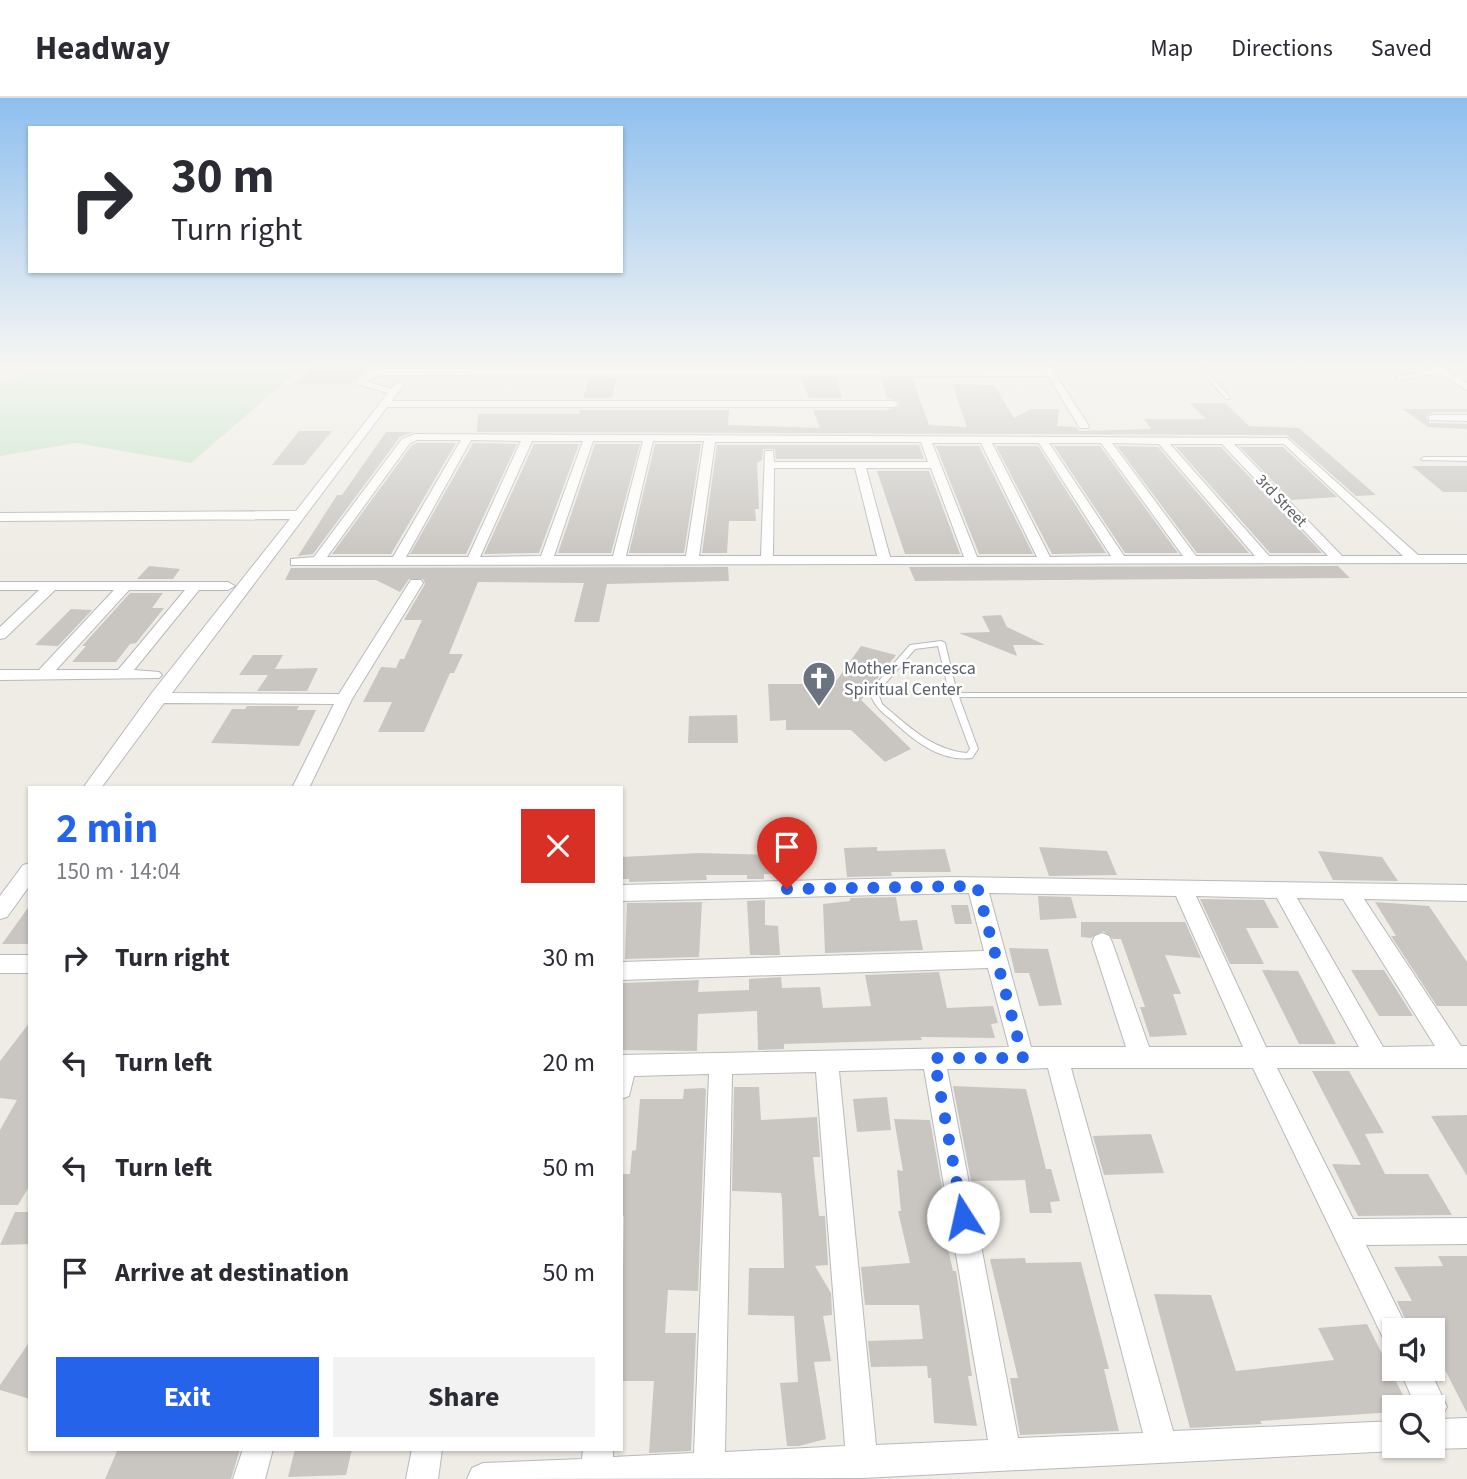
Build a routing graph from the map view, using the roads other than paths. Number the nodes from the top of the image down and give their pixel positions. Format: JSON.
{"nodes":[{"id":1,"x":365,"y":430,"type":"edge"},
{"id":2,"x":1276,"y":431,"type":"dead end"},
{"id":3,"x":468,"y":437,"type":"junction"},
{"id":4,"x":528,"y":438,"type":"junction"},
{"id":5,"x":589,"y":438,"type":"junction"},
{"id":6,"x":649,"y":438,"type":"junction"},
{"id":7,"x":710,"y":438,"type":"junction"},
{"id":8,"x":769,"y":439,"type":"junction"},
{"id":9,"x":925,"y":439,"type":"junction"},
{"id":10,"x":985,"y":440,"type":"junction"},
{"id":11,"x":1042,"y":440,"type":"junction"},
{"id":12,"x":1105,"y":441,"type":"junction"},
{"id":13,"x":1163,"y":441,"type":"junction"},
{"id":14,"x":1224,"y":441,"type":"junction"},
{"id":15,"x":1286,"y":441,"type":"junction"},
{"id":16,"x":1424,"y":459,"type":"dead end"},
{"id":17,"x":1467,"y":459,"type":"edge"},
{"id":18,"x":770,"y":465,"type":"junction"},
{"id":19,"x":860,"y":465,"type":"junction"},
{"id":20,"x":935,"y":465,"type":"junction"},
{"id":21,"x":301,"y":515,"type":"junction"},
{"id":22,"x":0,"y":517,"type":"edge"},
{"id":23,"x":1339,"y":559,"type":"junction"},
{"id":24,"x":1414,"y":559,"type":"junction"},
{"id":25,"x":1467,"y":559,"type":"edge"},
{"id":26,"x":619,"y":560,"type":"junction"},
{"id":27,"x":692,"y":560,"type":"junction"},
{"id":28,"x":767,"y":560,"type":"junction"},
{"id":29,"x":884,"y":560,"type":"junction"},
{"id":30,"x":972,"y":560,"type":"junction"},
{"id":31,"x":1045,"y":560,"type":"junction"},
{"id":32,"x":1120,"y":560,"type":"junction"},
{"id":33,"x":1192,"y":560,"type":"junction"},
{"id":34,"x":1265,"y":560,"type":"junction"},
{"id":35,"x":318,"y":561,"type":"junction"},
{"id":36,"x":397,"y":561,"type":"junction"},
{"id":37,"x":472,"y":561,"type":"junction"},
{"id":38,"x":546,"y":561,"type":"junction"},
{"id":39,"x":296,"y":562,"type":"dead end"},
{"id":40,"x":416,"y":583,"type":"dead end"},
{"id":41,"x":0,"y":586,"type":"edge"},
{"id":42,"x":51,"y":586,"type":"junction"},
{"id":43,"x":125,"y":586,"type":"junction"},
{"id":44,"x":195,"y":586,"type":"junction"},
{"id":45,"x":228,"y":586,"type":"dead end"},
{"id":46,"x":0,"y":635,"type":"edge"},
{"id":47,"x":0,"y":675,"type":"edge"},
{"id":48,"x":43,"y":675,"type":"junction"},
{"id":49,"x":122,"y":675,"type":"junction"},
{"id":50,"x":154,"y":675,"type":"dead end"},
{"id":51,"x":954,"y":695,"type":"junction"},
{"id":52,"x":1467,"y":695,"type":"edge"},
{"id":53,"x":157,"y":698,"type":"junction"},
{"id":54,"x":344,"y":699,"type":"junction"},
{"id":55,"x":92,"y":786,"type":"edge"},
{"id":56,"x":301,"y":786,"type":"edge"},
{"id":57,"x":28,"y":873,"type":"edge"},
{"id":58,"x":977,"y":886,"type":"junction"},
{"id":59,"x":1183,"y":889,"type":"junction"},
{"id":60,"x":1283,"y":891,"type":"junction"},
{"id":61,"x":1348,"y":891,"type":"junction"},
{"id":62,"x":623,"y":893,"type":"edge"},
{"id":63,"x":1467,"y":893,"type":"edge"},
{"id":64,"x":0,"y":911,"type":"edge"},
{"id":65,"x":1102,"y":942,"type":"dead end"},
{"id":66,"x":996,"y":959,"type":"junction"},
{"id":67,"x":0,"y":964,"type":"edge"},
{"id":68,"x":28,"y":964,"type":"edge"},
{"id":69,"x":623,"y":971,"type":"edge"},
{"id":70,"x":1259,"y":1056,"type":"junction"},
{"id":71,"x":1376,"y":1056,"type":"junction"},
{"id":72,"x":1141,"y":1057,"type":"junction"},
{"id":73,"x":1461,"y":1057,"type":"edge"},
{"id":74,"x":934,"y":1058,"type":"junction"},
{"id":75,"x":1023,"y":1058,"type":"junction"},
{"id":76,"x":1057,"y":1058,"type":"junction"},
{"id":77,"x":827,"y":1062,"type":"junction"},
{"id":78,"x":721,"y":1065,"type":"junction"},
{"id":79,"x":623,"y":1073,"type":"edge"},
{"id":80,"x":1467,"y":1231,"type":"edge"},
{"id":81,"x":1345,"y":1232,"type":"junction"},
{"id":82,"x":1388,"y":1318,"type":"edge"},
{"id":83,"x":1382,"y":1437,"type":"edge"},
{"id":84,"x":1162,"y":1448,"type":"junction"},
{"id":85,"x":257,"y":1451,"type":"edge"},
{"id":86,"x":427,"y":1451,"type":"edge"},
{"id":87,"x":1006,"y":1455,"type":"junction"},
{"id":88,"x":597,"y":1462,"type":"edge"},
{"id":89,"x":862,"y":1462,"type":"junction"},
{"id":90,"x":709,"y":1469,"type":"junction"},
{"id":91,"x":249,"y":1479,"type":"edge"},
{"id":92,"x":422,"y":1479,"type":"edge"},
{"id":93,"x":483,"y":1479,"type":"edge"}],
"edges":[{"from":1,"to":21,"type":"street"},
{"from":2,"to":15,"type":"street"},
{"from":3,"to":4,"type":"street"},
{"from":3,"to":35,"type":"street"},
{"from":3,"to":36,"type":"street"},
{"from":4,"to":5,"type":"street"},
{"from":4,"to":37,"type":"street"},
{"from":5,"to":6,"type":"street"},
{"from":5,"to":38,"type":"street"},
{"from":6,"to":7,"type":"street"},
{"from":6,"to":26,"type":"street"},
{"from":7,"to":8,"type":"street"},
{"from":7,"to":27,"type":"street"},
{"from":8,"to":9,"type":"street"},
{"from":8,"to":18,"type":"street"},
{"from":9,"to":10,"type":"street"},
{"from":9,"to":20,"type":"street"},
{"from":10,"to":11,"type":"street"},
{"from":10,"to":31,"type":"street"},
{"from":11,"to":12,"type":"street"},
{"from":11,"to":32,"type":"street"},
{"from":12,"to":13,"type":"street"},
{"from":12,"to":33,"type":"street"},
{"from":13,"to":14,"type":"street"},
{"from":13,"to":34,"type":"street"},
{"from":14,"to":15,"type":"street"},
{"from":14,"to":23,"type":"street","name":"3rd Street"},
{"from":15,"to":24,"type":"street"},
{"from":16,"to":17,"type":"lane"},
{"from":18,"to":19,"type":"street"},
{"from":18,"to":28,"type":"street"},
{"from":19,"to":20,"type":"street"},
{"from":19,"to":29,"type":"street"},
{"from":20,"to":30,"type":"street"},
{"from":21,"to":22,"type":"street"},
{"from":21,"to":53,"type":"street"},
{"from":23,"to":24,"type":"street"},
{"from":23,"to":34,"type":"street"},
{"from":24,"to":25,"type":"street"},
{"from":26,"to":27,"type":"street"},
{"from":26,"to":38,"type":"street"},
{"from":27,"to":28,"type":"street"},
{"from":28,"to":29,"type":"street"},
{"from":29,"to":30,"type":"street"},
{"from":30,"to":31,"type":"street"},
{"from":31,"to":32,"type":"street"},
{"from":32,"to":33,"type":"street"},
{"from":33,"to":34,"type":"street"},
{"from":35,"to":36,"type":"street"},
{"from":35,"to":39,"type":"street"},
{"from":36,"to":37,"type":"street"},
{"from":37,"to":38,"type":"street"},
{"from":40,"to":54,"type":"street"},
{"from":41,"to":42,"type":"street"},
{"from":42,"to":43,"type":"street"},
{"from":42,"to":46,"type":"street"},
{"from":43,"to":44,"type":"street"},
{"from":43,"to":48,"type":"street"},
{"from":44,"to":45,"type":"street"},
{"from":44,"to":49,"type":"street"},
{"from":47,"to":48,"type":"street"},
{"from":48,"to":49,"type":"street"},
{"from":49,"to":50,"type":"street"},
{"from":51,"to":51,"type":"lane"},
{"from":51,"to":52,"type":"lane"},
{"from":53,"to":54,"type":"street"},
{"from":53,"to":55,"type":"street"},
{"from":54,"to":56,"type":"street"},
{"from":57,"to":64,"type":"street"},
{"from":58,"to":59,"type":"street"},
{"from":58,"to":62,"type":"street"},
{"from":58,"to":66,"type":"street"},
{"from":59,"to":60,"type":"street"},
{"from":59,"to":70,"type":"street"},
{"from":60,"to":61,"type":"street"},
{"from":60,"to":71,"type":"street"},
{"from":61,"to":63,"type":"street"},
{"from":61,"to":73,"type":"street"},
{"from":65,"to":72,"type":"street"},
{"from":66,"to":69,"type":"street"},
{"from":66,"to":75,"type":"street"},
{"from":67,"to":68,"type":"street"},
{"from":70,"to":71,"type":"street"},
{"from":70,"to":72,"type":"street"},
{"from":70,"to":81,"type":"street"},
{"from":71,"to":73,"type":"street"},
{"from":72,"to":76,"type":"street"},
{"from":74,"to":75,"type":"street"},
{"from":74,"to":77,"type":"street"},
{"from":74,"to":87,"type":"street"},
{"from":75,"to":76,"type":"street"},
{"from":76,"to":84,"type":"street"},
{"from":77,"to":78,"type":"street"},
{"from":77,"to":89,"type":"street"},
{"from":78,"to":79,"type":"street"},
{"from":78,"to":90,"type":"street"},
{"from":80,"to":81,"type":"street"},
{"from":81,"to":82,"type":"street"},
{"from":83,"to":84,"type":"street"},
{"from":84,"to":87,"type":"street"},
{"from":85,"to":91,"type":"street"},
{"from":86,"to":92,"type":"street"},
{"from":87,"to":89,"type":"street"},
{"from":88,"to":90,"type":"street"},
{"from":88,"to":93,"type":"street"},
{"from":89,"to":90,"type":"street"}]}
